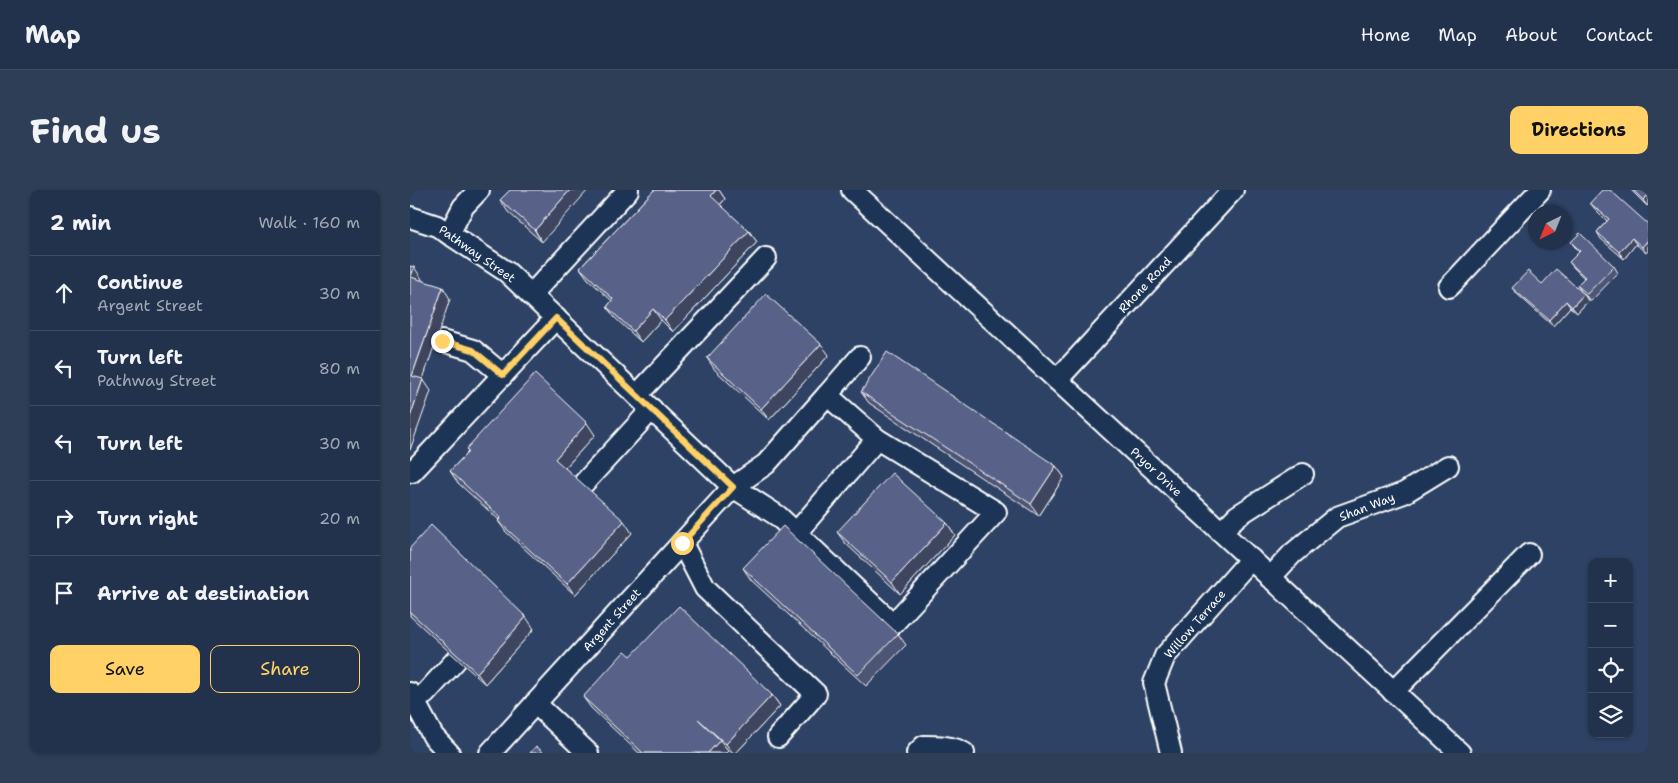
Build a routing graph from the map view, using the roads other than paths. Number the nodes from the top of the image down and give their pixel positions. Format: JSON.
{"nodes":[{"id":1,"x":479,"y":190,"type":"edge"},
{"id":2,"x":628,"y":190,"type":"edge"},
{"id":3,"x":852,"y":190,"type":"edge"},
{"id":4,"x":1233,"y":190,"type":"edge"},
{"id":5,"x":1540,"y":190,"type":"edge"},
{"id":6,"x":410,"y":217,"type":"edge"},
{"id":7,"x":449,"y":234,"type":"junction"},
{"id":8,"x":766,"y":258,"type":"dead end"},
{"id":9,"x":1449,"y":287,"type":"dead end"},
{"id":10,"x":532,"y":295,"type":"junction"},
{"id":11,"x":556,"y":318,"type":"junction"},
{"id":12,"x":442,"y":341,"type":"dead end"},
{"id":13,"x":860,"y":357,"type":"dead end"},
{"id":14,"x":503,"y":375,"type":"junction"},
{"id":15,"x":1056,"y":380,"type":"junction"},
{"id":16,"x":637,"y":395,"type":"junction"},
{"id":17,"x":827,"y":395,"type":"junction"},
{"id":18,"x":652,"y":409,"type":"junction"},
{"id":19,"x":877,"y":440,"type":"junction"},
{"id":20,"x":1448,"y":466,"type":"dead end"},
{"id":21,"x":412,"y":472,"type":"dead end"},
{"id":22,"x":1302,"y":474,"type":"dead end"},
{"id":23,"x":583,"y":484,"type":"edge"},
{"id":24,"x":733,"y":487,"type":"junction"},
{"id":25,"x":1221,"y":532,"type":"junction"},
{"id":26,"x":796,"y":533,"type":"junction"},
{"id":27,"x":682,"y":543,"type":"junction"},
{"id":28,"x":1529,"y":554,"type":"dead end"},
{"id":29,"x":1251,"y":560,"type":"junction"},
{"id":30,"x":1270,"y":578,"type":"junction"},
{"id":31,"x":456,"y":660,"type":"edge"},
{"id":32,"x":1394,"y":692,"type":"junction"},
{"id":33,"x":535,"y":703,"type":"junction"},
{"id":34,"x":414,"y":709,"type":"edge"},
{"id":35,"x":778,"y":737,"type":"dead end"},
{"id":36,"x":449,"y":753,"type":"edge"},
{"id":37,"x":490,"y":753,"type":"edge"},
{"id":38,"x":588,"y":753,"type":"edge"},
{"id":39,"x":917,"y":753,"type":"edge"},
{"id":40,"x":964,"y":753,"type":"edge"},
{"id":41,"x":1171,"y":753,"type":"edge"},
{"id":42,"x":1460,"y":753,"type":"edge"}],
"edges":[{"from":1,"to":7,"type":"street"},
{"from":2,"to":10,"type":"street"},
{"from":3,"to":15,"type":"street","name":"Pryor Drive"},
{"from":4,"to":15,"type":"street","name":"Rhone Road"},
{"from":5,"to":9,"type":"street"},
{"from":6,"to":7,"type":"street","name":"Pathway Street"},
{"from":7,"to":10,"type":"street","name":"Pathway Street"},
{"from":8,"to":16,"type":"street"},
{"from":10,"to":11,"type":"street","name":"Pathway Street"},
{"from":11,"to":14,"type":"street"},
{"from":11,"to":16,"type":"street","name":"Pathway Street"},
{"from":12,"to":14,"type":"street"},
{"from":13,"to":17,"type":"street","name":"Argent Street"},
{"from":14,"to":21,"type":"street"},
{"from":15,"to":25,"type":"street","name":"Pryor Drive"},
{"from":16,"to":18,"type":"street","name":"Pathway Street"},
{"from":17,"to":19,"type":"street"},
{"from":17,"to":24,"type":"street","name":"Argent Street"},
{"from":18,"to":23,"type":"street"},
{"from":18,"to":24,"type":"street","name":"Pathway Street"},
{"from":19,"to":26,"type":"street"},
{"from":19,"to":26,"type":"street","name":"Pathway Street"},
{"from":20,"to":30,"type":"street","name":"Shan Way"},
{"from":22,"to":25,"type":"street"},
{"from":24,"to":26,"type":"street","name":"Pathway Street"},
{"from":24,"to":27,"type":"street","name":"Argent Street"},
{"from":25,"to":29,"type":"street","name":"Pryor Drive"},
{"from":27,"to":33,"type":"street","name":"Argent Street"},
{"from":27,"to":35,"type":"street"},
{"from":28,"to":32,"type":"street"},
{"from":29,"to":30,"type":"street","name":"Pryor Drive"},
{"from":29,"to":41,"type":"street","name":"Willow Terrace"},
{"from":30,"to":32,"type":"street","name":"Pryor Drive"},
{"from":31,"to":34,"type":"street"},
{"from":32,"to":42,"type":"street","name":"Pryor Drive"},
{"from":33,"to":37,"type":"street","name":"Argent Street"},
{"from":33,"to":38,"type":"street"},
{"from":34,"to":36,"type":"street"},
{"from":39,"to":40,"type":"street"}]}
